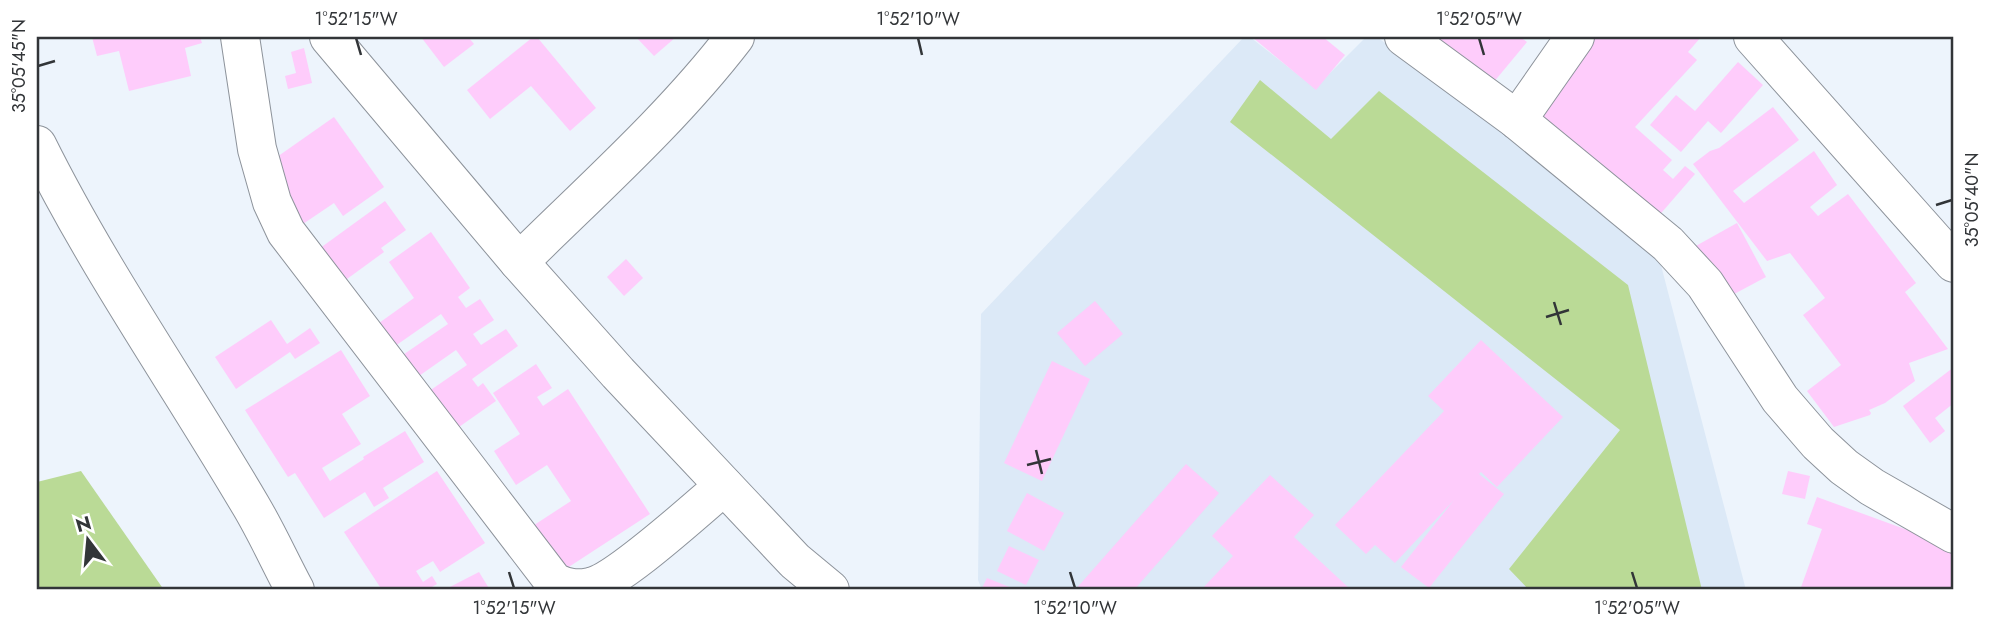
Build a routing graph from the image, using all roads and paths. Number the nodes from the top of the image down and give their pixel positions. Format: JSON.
{"nodes":[{"id":1,"x":240,"y":37,"type":"edge"},
{"id":2,"x":329,"y":37,"type":"edge"},
{"id":3,"x":735,"y":37,"type":"edge"},
{"id":4,"x":1404,"y":37,"type":"edge"},
{"id":5,"x":1575,"y":37,"type":"edge"},
{"id":6,"x":1753,"y":37,"type":"edge"},
{"id":7,"x":1517,"y":120,"type":"junction"},
{"id":8,"x":37,"y":145,"type":"edge"},
{"id":9,"x":519,"y":262,"type":"junction"},
{"id":10,"x":1954,"y":263,"type":"edge"},
{"id":11,"x":724,"y":486,"type":"junction"},
{"id":12,"x":1954,"y":534,"type":"edge"},
{"id":13,"x":295,"y":590,"type":"edge"},
{"id":14,"x":830,"y":590,"type":"edge"}],
"edges":[{"from":1,"to":11,"type":"street"},
{"from":2,"to":9,"type":"street"},
{"from":3,"to":9,"type":"street"},
{"from":4,"to":7,"type":"street"},
{"from":5,"to":7,"type":"street"},
{"from":6,"to":10,"type":"street"},
{"from":7,"to":12,"type":"street"},
{"from":8,"to":13,"type":"street"},
{"from":9,"to":11,"type":"street"},
{"from":11,"to":14,"type":"street"}]}
